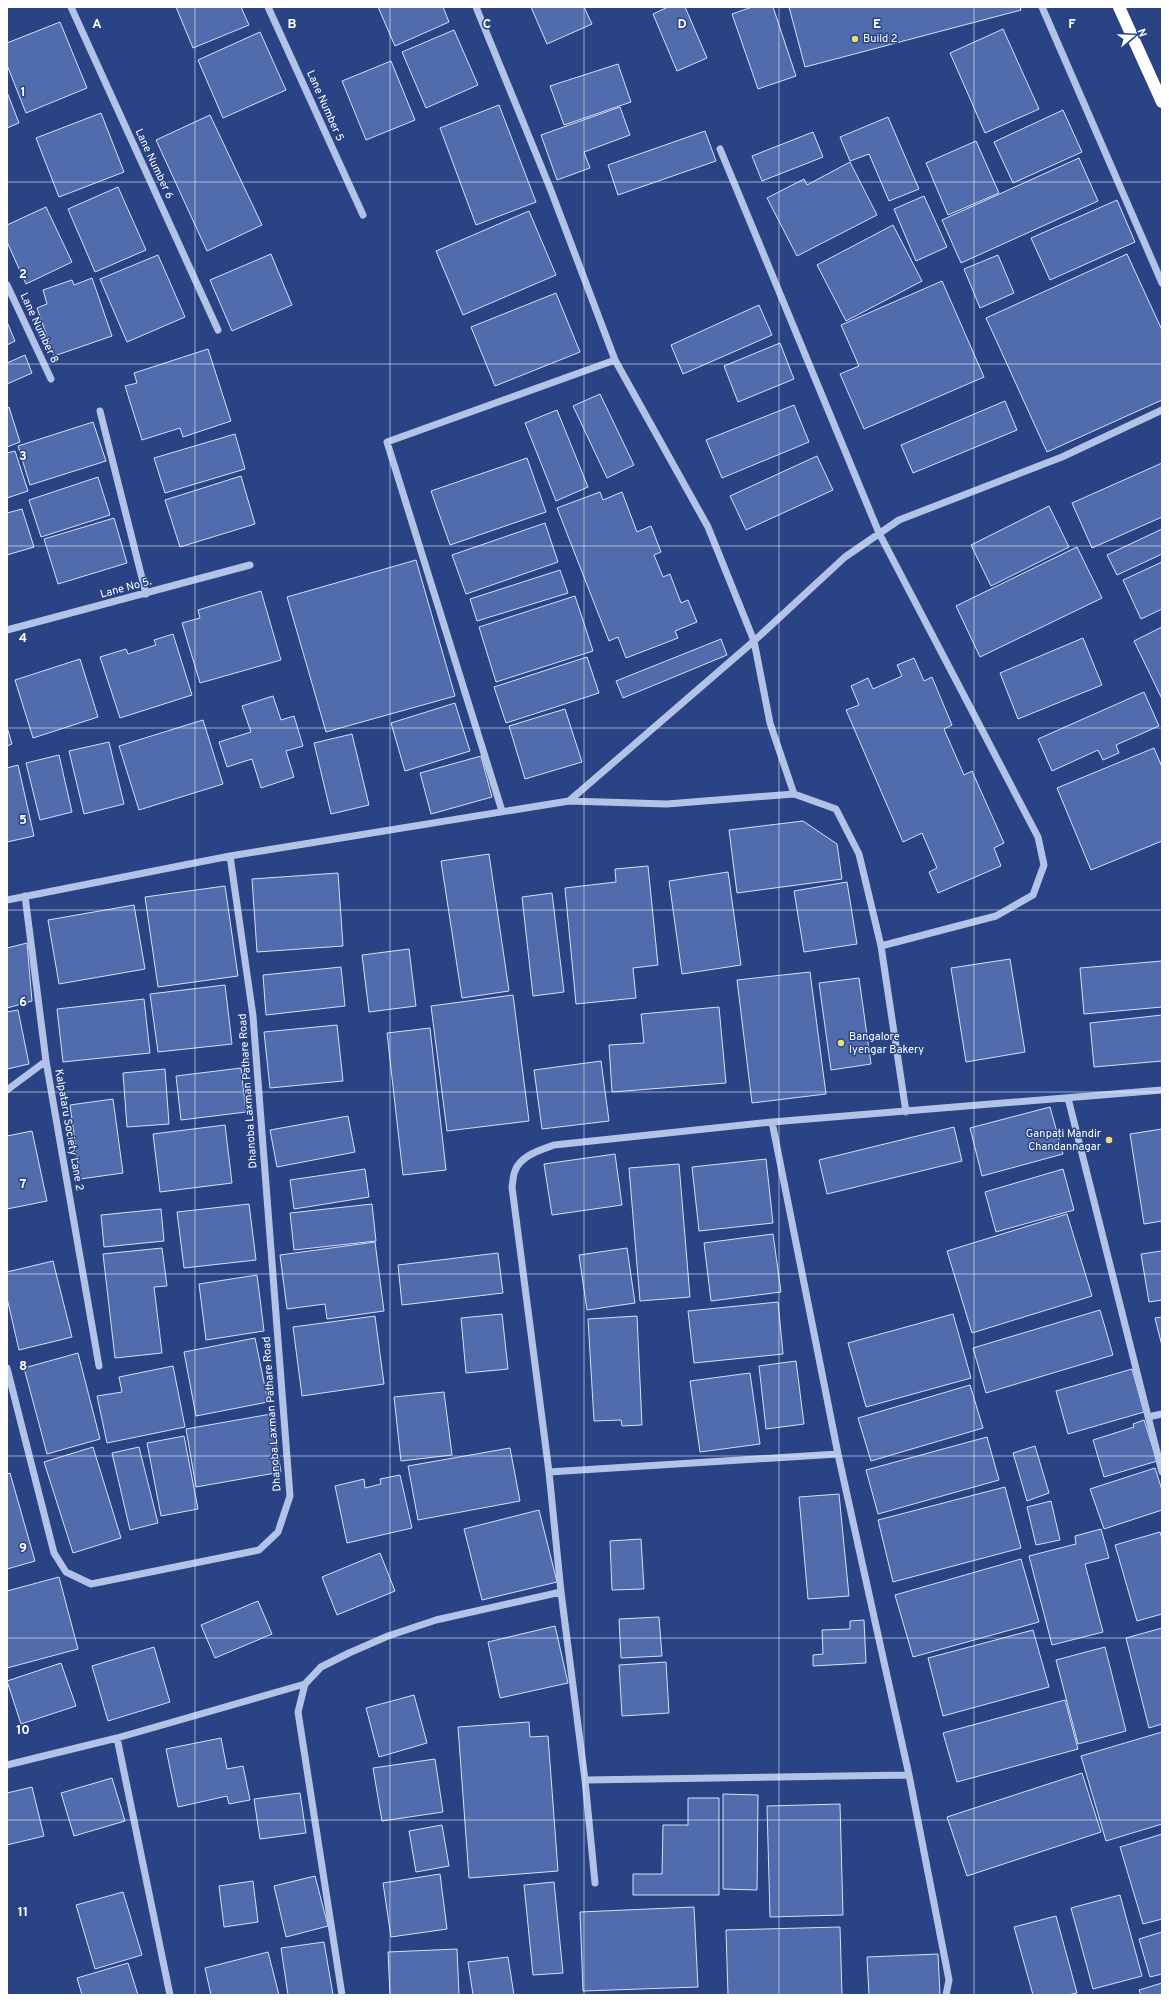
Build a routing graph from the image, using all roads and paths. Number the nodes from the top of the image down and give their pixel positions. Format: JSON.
{"nodes":[{"id":1,"x":71,"y":7,"type":"edge"},
{"id":2,"x":268,"y":7,"type":"edge"},
{"id":3,"x":476,"y":7,"type":"edge"},
{"id":4,"x":1042,"y":7,"type":"edge"},
{"id":5,"x":1119,"y":7,"type":"edge"},
{"id":6,"x":1162,"y":102,"type":"edge"},
{"id":7,"x":720,"y":149,"type":"dead end"},
{"id":8,"x":363,"y":215,"type":"dead end"},
{"id":9,"x":1162,"y":283,"type":"edge"},
{"id":10,"x":7,"y":286,"type":"edge"},
{"id":11,"x":218,"y":330,"type":"dead end"},
{"id":12,"x":615,"y":360,"type":"junction"},
{"id":13,"x":51,"y":379,"type":"dead end"},
{"id":14,"x":1162,"y":410,"type":"edge"},
{"id":15,"x":100,"y":411,"type":"dead end"},
{"id":16,"x":879,"y":533,"type":"junction"},
{"id":17,"x":250,"y":565,"type":"dead end"},
{"id":18,"x":146,"y":594,"type":"junction"},
{"id":19,"x":7,"y":630,"type":"edge"},
{"id":20,"x":754,"y":641,"type":"junction"},
{"id":21,"x":794,"y":794,"type":"junction"},
{"id":22,"x":569,"y":801,"type":"junction"},
{"id":23,"x":502,"y":811,"type":"junction"},
{"id":24,"x":230,"y":856,"type":"junction"},
{"id":25,"x":25,"y":896,"type":"junction"},
{"id":26,"x":7,"y":900,"type":"edge"},
{"id":27,"x":881,"y":946,"type":"junction"},
{"id":28,"x":46,"y":1061,"type":"junction"},
{"id":29,"x":7,"y":1090,"type":"edge"},
{"id":30,"x":1162,"y":1090,"type":"edge"},
{"id":31,"x":1068,"y":1098,"type":"junction"},
{"id":32,"x":906,"y":1112,"type":"junction"},
{"id":33,"x":772,"y":1122,"type":"junction"},
{"id":34,"x":99,"y":1366,"type":"dead end"},
{"id":35,"x":7,"y":1368,"type":"edge"},
{"id":36,"x":1162,"y":1414,"type":"edge"},
{"id":37,"x":1148,"y":1417,"type":"junction"},
{"id":38,"x":838,"y":1454,"type":"junction"},
{"id":39,"x":549,"y":1472,"type":"junction"},
{"id":40,"x":1162,"y":1472,"type":"edge"},
{"id":41,"x":561,"y":1592,"type":"junction"},
{"id":42,"x":305,"y":1684,"type":"junction"},
{"id":43,"x":117,"y":1738,"type":"junction"},
{"id":44,"x":7,"y":1765,"type":"edge"},
{"id":45,"x":909,"y":1775,"type":"junction"},
{"id":46,"x":585,"y":1780,"type":"junction"},
{"id":47,"x":595,"y":1883,"type":"dead end"},
{"id":48,"x":170,"y":1995,"type":"edge"},
{"id":49,"x":342,"y":1995,"type":"edge"},
{"id":50,"x":946,"y":1995,"type":"edge"}],
"edges":[{"from":1,"to":11,"type":"street","name":"Lane Number 6"},
{"from":2,"to":8,"type":"street","name":"Lane Number 5"},
{"from":3,"to":12,"type":"street"},
{"from":4,"to":9,"type":"street"},
{"from":5,"to":6,"type":"highway"},
{"from":7,"to":16,"type":"street"},
{"from":10,"to":13,"type":"street","name":"Lane Number 8"},
{"from":12,"to":20,"type":"street"},
{"from":12,"to":23,"type":"street"},
{"from":14,"to":16,"type":"street"},
{"from":15,"to":18,"type":"street"},
{"from":16,"to":20,"type":"street"},
{"from":16,"to":27,"type":"street"},
{"from":17,"to":18,"type":"street","name":"Lane No 5."},
{"from":18,"to":19,"type":"street","name":"Lane No 5."},
{"from":20,"to":21,"type":"street"},
{"from":20,"to":22,"type":"street"},
{"from":21,"to":22,"type":"street"},
{"from":21,"to":27,"type":"street"},
{"from":22,"to":23,"type":"street"},
{"from":23,"to":24,"type":"street"},
{"from":24,"to":25,"type":"street"},
{"from":24,"to":35,"type":"street","name":"Dhanoba Laxman Pathare Road"},
{"from":25,"to":26,"type":"street"},
{"from":25,"to":28,"type":"street","name":"Kalpataru Society Lane 2"},
{"from":27,"to":32,"type":"street"},
{"from":28,"to":29,"type":"street"},
{"from":28,"to":34,"type":"street","name":"Kalpataru Society Lane 2"},
{"from":30,"to":31,"type":"street"},
{"from":31,"to":32,"type":"street"},
{"from":31,"to":37,"type":"street"},
{"from":32,"to":33,"type":"street"},
{"from":33,"to":38,"type":"street"},
{"from":33,"to":39,"type":"street"},
{"from":36,"to":37,"type":"street"},
{"from":37,"to":40,"type":"street"},
{"from":38,"to":39,"type":"street"},
{"from":38,"to":45,"type":"street"},
{"from":39,"to":41,"type":"street"},
{"from":41,"to":42,"type":"street"},
{"from":41,"to":46,"type":"street"},
{"from":42,"to":43,"type":"street"},
{"from":42,"to":49,"type":"street"},
{"from":43,"to":44,"type":"street"},
{"from":43,"to":48,"type":"street"},
{"from":45,"to":46,"type":"street"},
{"from":45,"to":50,"type":"street"},
{"from":46,"to":47,"type":"street"}]}
